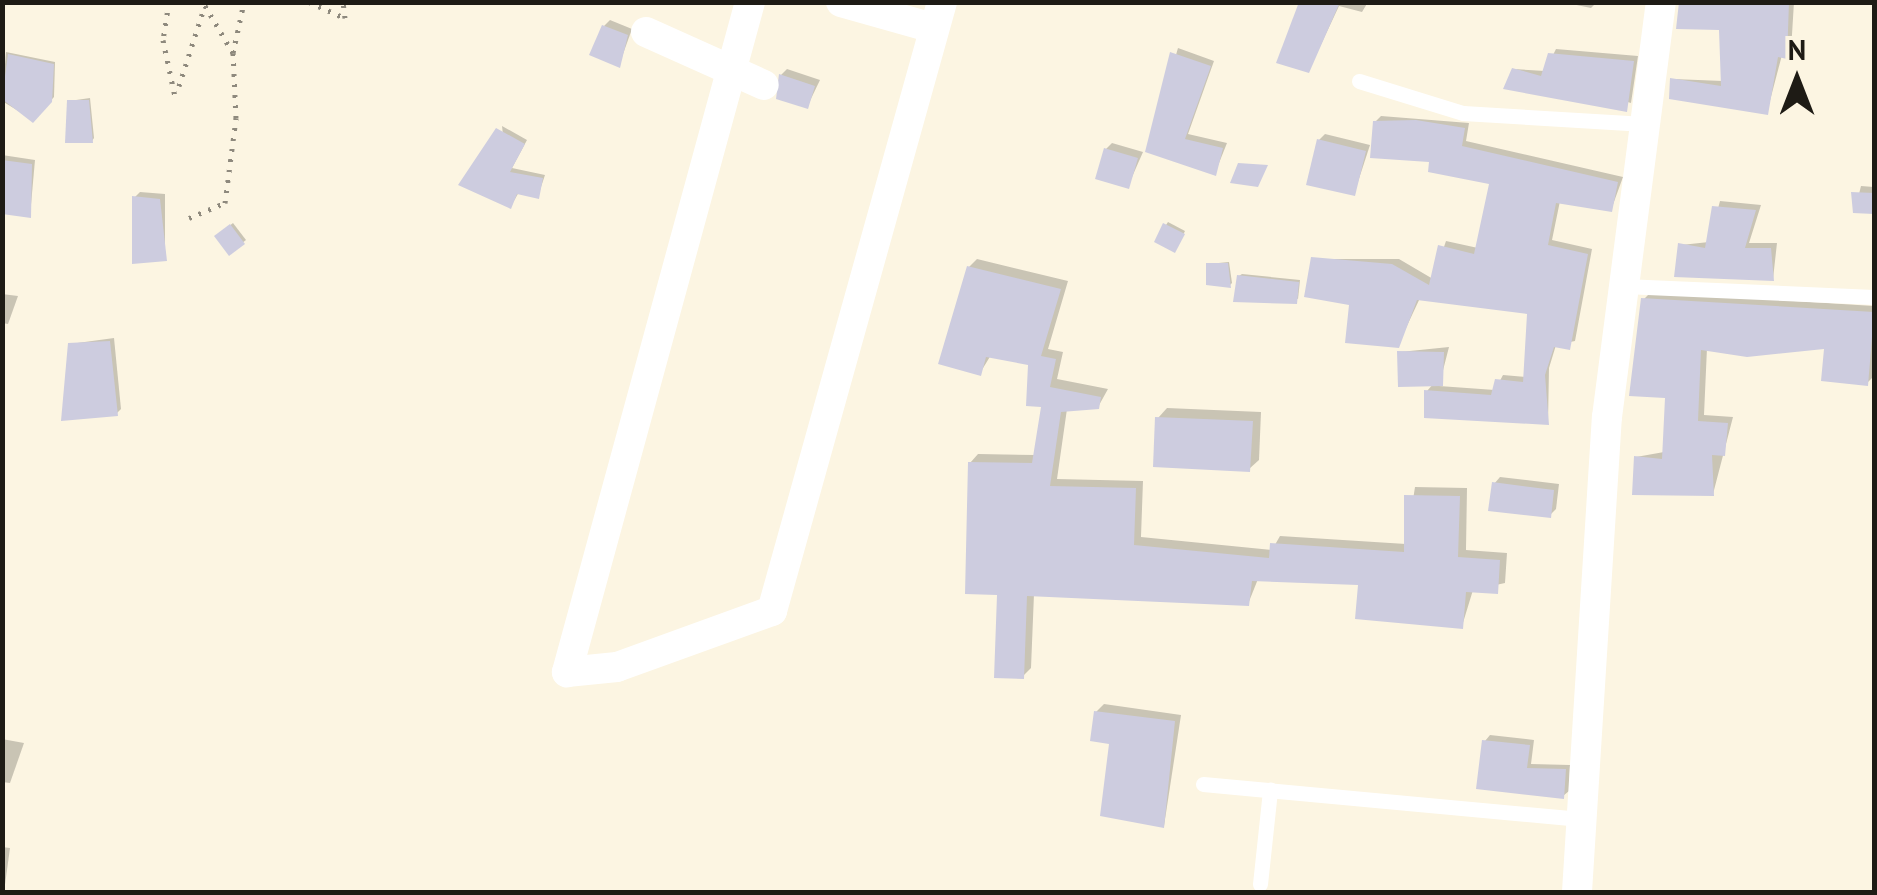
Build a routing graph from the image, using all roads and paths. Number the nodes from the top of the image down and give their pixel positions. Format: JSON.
{"nodes":[{"id":1,"x":169,"y":2,"type":"edge"},
{"id":2,"x":244,"y":2,"type":"edge"},
{"id":3,"x":309,"y":2,"type":"edge"},
{"id":4,"x":340,"y":2,"type":"edge"},
{"id":5,"x":750,"y":2,"type":"edge"},
{"id":6,"x":841,"y":2,"type":"edge"},
{"id":7,"x":1661,"y":2,"type":"edge"},
{"id":8,"x":204,"y":6,"type":"edge"},
{"id":9,"x":937,"y":15,"type":"edge"},
{"id":10,"x":646,"y":32,"type":"dead end"},
{"id":11,"x":233,"y":52,"type":"junction"},
{"id":12,"x":730,"y":75,"type":"junction"},
{"id":13,"x":1360,"y":80,"type":"dead end"},
{"id":14,"x":764,"y":85,"type":"dead end"},
{"id":15,"x":178,"y":87,"type":"junction"},
{"id":16,"x":176,"y":101,"type":"dead end"},
{"id":17,"x":1645,"y":124,"type":"junction"},
{"id":18,"x":189,"y":218,"type":"dead end"},
{"id":19,"x":1624,"y":286,"type":"junction"},
{"id":20,"x":1874,"y":298,"type":"edge"},
{"id":21,"x":1203,"y":784,"type":"dead end"},
{"id":22,"x":1270,"y":790,"type":"junction"},
{"id":23,"x":1583,"y":818,"type":"junction"},
{"id":24,"x":1260,"y":884,"type":"dead end"},
{"id":25,"x":1578,"y":892,"type":"edge"}],
"edges":[{"from":1,"to":15,"type":"path"},
{"from":2,"to":11,"type":"path"},
{"from":3,"to":4,"type":"path"},
{"from":5,"to":12,"type":"street"},
{"from":6,"to":9,"type":"street"},
{"from":7,"to":17,"type":"street"},
{"from":8,"to":11,"type":"path"},
{"from":8,"to":15,"type":"path"},
{"from":9,"to":12,"type":"street"},
{"from":10,"to":12,"type":"street"},
{"from":11,"to":18,"type":"path"},
{"from":12,"to":14,"type":"street"},
{"from":13,"to":17,"type":"lane"},
{"from":15,"to":16,"type":"path"},
{"from":17,"to":19,"type":"street"},
{"from":19,"to":20,"type":"lane"},
{"from":19,"to":23,"type":"street"},
{"from":21,"to":22,"type":"lane"},
{"from":22,"to":23,"type":"lane"},
{"from":22,"to":24,"type":"lane"},
{"from":23,"to":25,"type":"street"}]}
